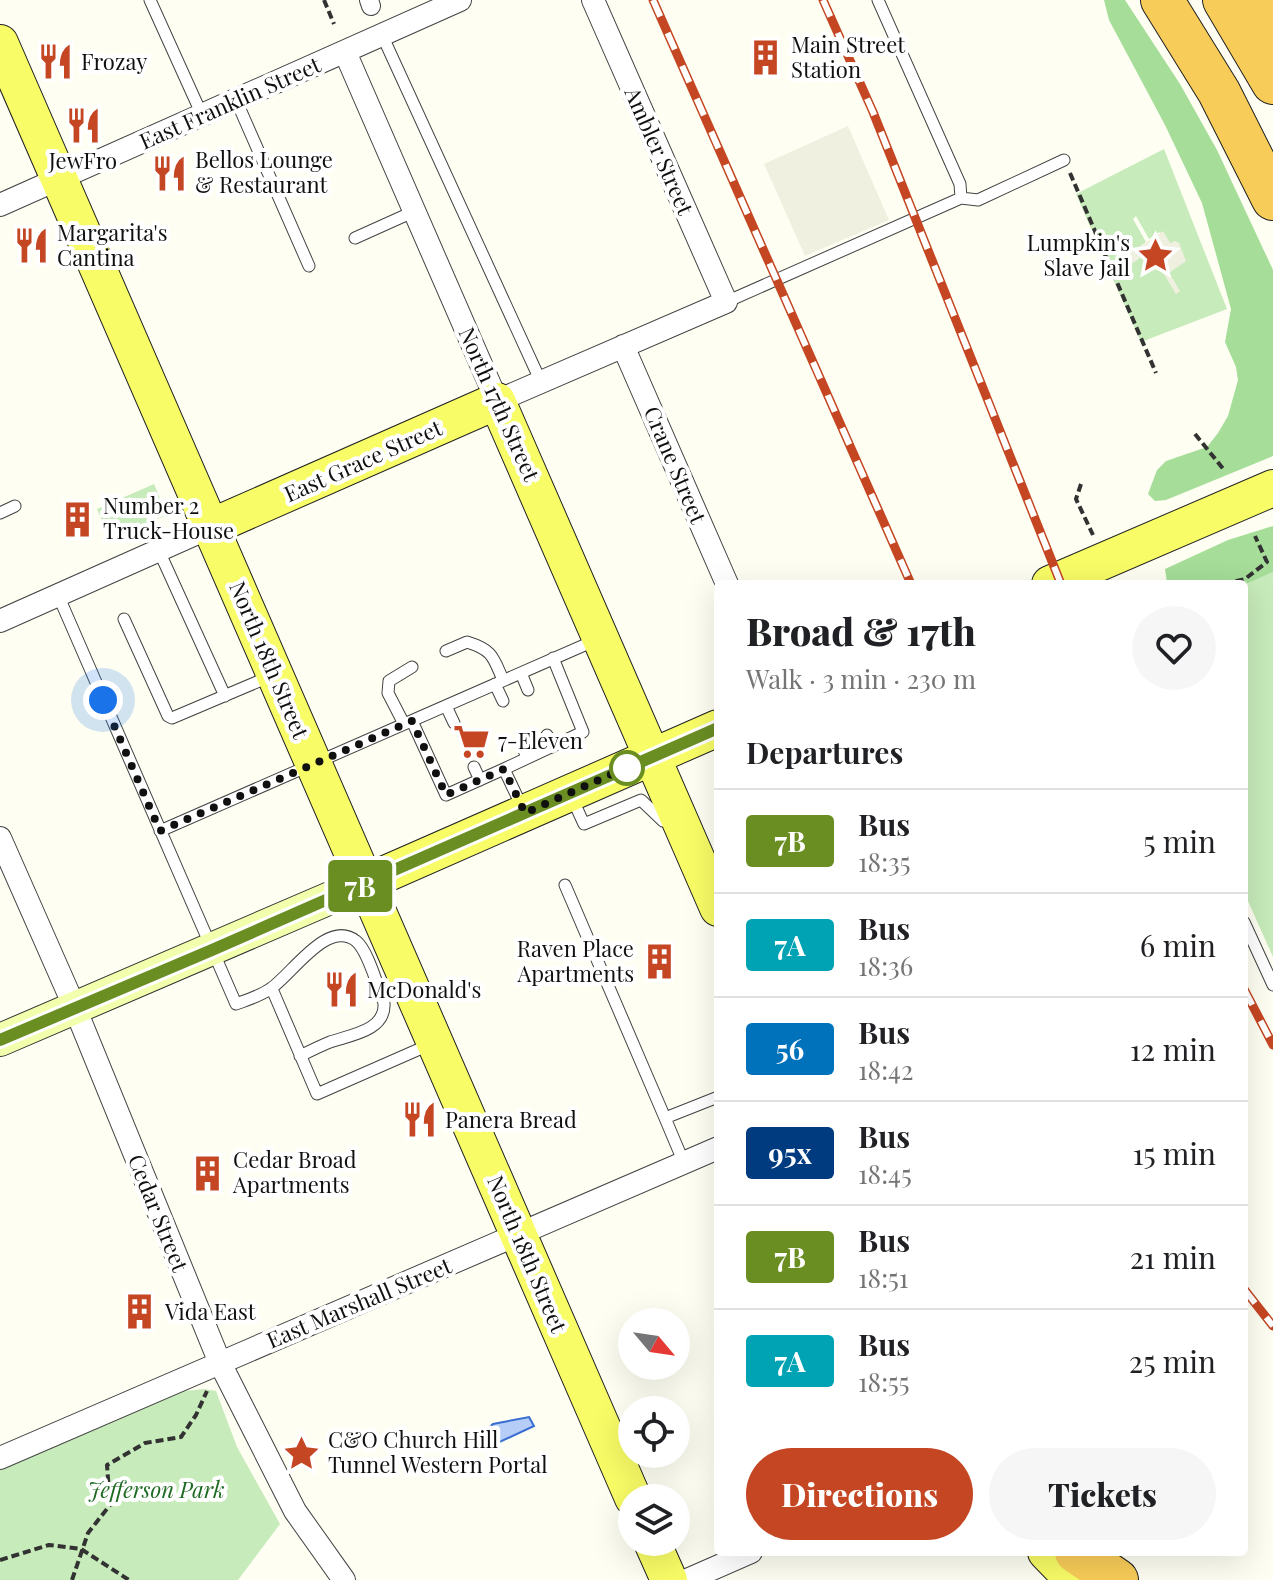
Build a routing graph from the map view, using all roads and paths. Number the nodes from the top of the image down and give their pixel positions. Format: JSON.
{"nodes":[{"id":1,"x":150,"y":0,"type":"edge"},
{"id":2,"x":324,"y":0,"type":"edge"},
{"id":3,"x":460,"y":0,"type":"edge"},
{"id":4,"x":593,"y":0,"type":"edge"},
{"id":5,"x":878,"y":0,"type":"edge"},
{"id":6,"x":1162,"y":0,"type":"edge"},
{"id":7,"x":1224,"y":0,"type":"edge"},
{"id":8,"x":1262,"y":0,"type":"edge"},
{"id":9,"x":1273,"y":22,"type":"edge"},
{"id":10,"x":334,"y":24,"type":"dead end"},
{"id":11,"x":382,"y":35,"type":"junction"},
{"id":12,"x":0,"y":43,"type":"edge"},
{"id":13,"x":345,"y":52,"type":"junction"},
{"id":14,"x":1273,"y":83,"type":"edge"},
{"id":15,"x":236,"y":100,"type":"junction"},
{"id":16,"x":202,"y":115,"type":"junction"},
{"id":17,"x":1064,"y":160,"type":"joint"},
{"id":18,"x":58,"y":180,"type":"junction"},
{"id":19,"x":961,"y":198,"type":"junction"},
{"id":20,"x":1273,"y":199,"type":"edge"},
{"id":21,"x":0,"y":205,"type":"edge"},
{"id":22,"x":415,"y":211,"type":"junction"},
{"id":23,"x":355,"y":238,"type":"dead end"},
{"id":24,"x":309,"y":266,"type":"dead end"},
{"id":25,"x":726,"y":302,"type":"junction"},
{"id":26,"x":623,"y":346,"type":"junction"},
{"id":27,"x":1156,"y":373,"type":"dead end"},
{"id":28,"x":541,"y":382,"type":"junction"},
{"id":29,"x":497,"y":401,"type":"junction"},
{"id":30,"x":1195,"y":434,"type":"dead end"},
{"id":31,"x":1225,"y":471,"type":"dead end"},
{"id":32,"x":1081,"y":484,"type":"dead end"},
{"id":33,"x":1273,"y":488,"type":"edge"},
{"id":34,"x":15,"y":506,"type":"dead end"},
{"id":35,"x":0,"y":513,"type":"edge"},
{"id":36,"x":211,"y":527,"type":"junction"},
{"id":37,"x":1093,"y":535,"type":"dead end"},
{"id":38,"x":1255,"y":536,"type":"dead end"},
{"id":39,"x":159,"y":551,"type":"junction"},
{"id":40,"x":1086,"y":577,"type":"edge"},
{"id":41,"x":725,"y":580,"type":"edge"},
{"id":42,"x":1241,"y":580,"type":"edge"},
{"id":43,"x":58,"y":595,"type":"junction"},
{"id":44,"x":124,"y":619,"type":"dead end"},
{"id":45,"x":0,"y":621,"type":"edge"},
{"id":46,"x":600,"y":638,"type":"junction"},
{"id":47,"x":446,"y":651,"type":"dead end"},
{"id":48,"x":553,"y":658,"type":"junction"},
{"id":49,"x":412,"y":667,"type":"dead end"},
{"id":50,"x":521,"y":673,"type":"junction"},
{"id":51,"x":275,"y":674,"type":"junction"},
{"id":52,"x":499,"y":682,"type":"junction"},
{"id":53,"x":528,"y":690,"type":"dead end"},
{"id":54,"x":225,"y":696,"type":"junction"},
{"id":55,"x":503,"y":701,"type":"dead end"},
{"id":56,"x":446,"y":706,"type":"junction"},
{"id":57,"x":408,"y":722,"type":"junction"},
{"id":58,"x":454,"y":723,"type":"dead end"},
{"id":59,"x":714,"y":730,"type":"edge"},
{"id":60,"x":547,"y":735,"type":"dead end"},
{"id":61,"x":522,"y":745,"type":"dead end"},
{"id":62,"x":552,"y":747,"type":"junction"},
{"id":63,"x":652,"y":757,"type":"junction"},
{"id":64,"x":527,"y":758,"type":"junction"},
{"id":65,"x":314,"y":764,"type":"junction"},
{"id":66,"x":474,"y":767,"type":"dead end"},
{"id":67,"x":504,"y":769,"type":"junction"},
{"id":68,"x":480,"y":780,"type":"junction"},
{"id":69,"x":569,"y":793,"type":"junction"},
{"id":70,"x":525,"y":813,"type":"junction"},
{"id":71,"x":677,"y":815,"type":"junction"},
{"id":72,"x":160,"y":831,"type":"junction"},
{"id":73,"x":0,"y":838,"type":"edge"},
{"id":74,"x":365,"y":883,"type":"junction"},
{"id":75,"x":565,"y":885,"type":"dead end"},
{"id":76,"x":714,"y":899,"type":"edge"},
{"id":77,"x":1248,"y":931,"type":"edge"},
{"id":78,"x":212,"y":950,"type":"junction"},
{"id":79,"x":1273,"y":985,"type":"edge"},
{"id":80,"x":272,"y":989,"type":"junction"},
{"id":81,"x":75,"y":1008,"type":"junction"},
{"id":82,"x":0,"y":1040,"type":"edge"},
{"id":83,"x":435,"y":1043,"type":"junction"},
{"id":84,"x":300,"y":1056,"type":"junction"},
{"id":85,"x":714,"y":1099,"type":"edge"},
{"id":86,"x":665,"y":1118,"type":"junction"},
{"id":87,"x":714,"y":1150,"type":"edge"},
{"id":88,"x":684,"y":1163,"type":"junction"},
{"id":89,"x":519,"y":1234,"type":"junction"},
{"id":90,"x":220,"y":1363,"type":"junction"},
{"id":91,"x":196,"y":1415,"type":"dead end"},
{"id":92,"x":0,"y":1458,"type":"edge"},
{"id":93,"x":627,"y":1484,"type":"edge"},
{"id":94,"x":81,"y":1549,"type":"junction"},
{"id":95,"x":658,"y":1556,"type":"edge"},
{"id":96,"x":742,"y":1556,"type":"edge"},
{"id":97,"x":1050,"y":1556,"type":"edge"},
{"id":98,"x":1082,"y":1556,"type":"edge"},
{"id":99,"x":0,"y":1560,"type":"edge"},
{"id":100,"x":72,"y":1580,"type":"edge"},
{"id":101,"x":129,"y":1580,"type":"edge"},
{"id":102,"x":344,"y":1580,"type":"edge"},
{"id":103,"x":669,"y":1580,"type":"edge"},
{"id":104,"x":687,"y":1580,"type":"edge"},
{"id":105,"x":1073,"y":1580,"type":"edge"},
{"id":106,"x":1117,"y":1580,"type":"edge"}],
"edges":[{"from":1,"to":16,"type":"lane"},
{"from":2,"to":10,"type":"path"},
{"from":3,"to":11,"type":"street","name":"East Franklin Street"},
{"from":4,"to":25,"type":"street","name":"Ambler Street"},
{"from":5,"to":19,"type":"lane"},
{"from":6,"to":20,"type":"highway"},
{"from":7,"to":14,"type":"highway"},
{"from":8,"to":9,"type":"highway"},
{"from":11,"to":13,"type":"street","name":"East Franklin Street"},
{"from":11,"to":28,"type":"lane"},
{"from":12,"to":18,"type":"main road","name":"North 18th Street"},
{"from":13,"to":15,"type":"street","name":"East Franklin Street"},
{"from":13,"to":22,"type":"street","name":"North 17th Street"},
{"from":15,"to":16,"type":"street","name":"East Franklin Street"},
{"from":15,"to":24,"type":"lane"},
{"from":16,"to":18,"type":"street","name":"East Franklin Street"},
{"from":17,"to":19,"type":"lane"},
{"from":17,"to":27,"type":"path"},
{"from":18,"to":21,"type":"street","name":"East Franklin Street"},
{"from":18,"to":36,"type":"main road","name":"North 18th Street"},
{"from":19,"to":25,"type":"lane"},
{"from":22,"to":23,"type":"lane"},
{"from":22,"to":29,"type":"street","name":"North 17th Street"},
{"from":25,"to":26,"type":"street","name":"East Grace Street"},
{"from":26,"to":28,"type":"street","name":"East Grace Street"},
{"from":26,"to":41,"type":"street","name":"Crane Street"},
{"from":28,"to":29,"type":"street","name":"East Grace Street"},
{"from":29,"to":36,"type":"main road","name":"East Grace Street"},
{"from":29,"to":46,"type":"main road","name":"North 17th Street"},
{"from":30,"to":31,"type":"path"},
{"from":32,"to":37,"type":"path"},
{"from":33,"to":40,"type":"main road"},
{"from":34,"to":35,"type":"lane"},
{"from":36,"to":39,"type":"street","name":"East Grace Street"},
{"from":36,"to":51,"type":"main road","name":"North 18th Street"},
{"from":38,"to":42,"type":"path"},
{"from":39,"to":43,"type":"street","name":"East Grace Street"},
{"from":39,"to":54,"type":"lane"},
{"from":43,"to":45,"type":"street","name":"East Grace Street"},
{"from":43,"to":72,"type":"lane"},
{"from":44,"to":54,"type":"lane"},
{"from":46,"to":48,"type":"lane"},
{"from":46,"to":63,"type":"main road","name":"North 17th Street"},
{"from":47,"to":52,"type":"lane"},
{"from":48,"to":50,"type":"lane"},
{"from":48,"to":62,"type":"lane"},
{"from":49,"to":57,"type":"lane"},
{"from":50,"to":52,"type":"lane"},
{"from":50,"to":53,"type":"lane"},
{"from":51,"to":54,"type":"lane"},
{"from":51,"to":65,"type":"main road","name":"North 18th Street"},
{"from":52,"to":55,"type":"lane"},
{"from":52,"to":56,"type":"lane"},
{"from":56,"to":57,"type":"lane"},
{"from":56,"to":58,"type":"lane"},
{"from":57,"to":65,"type":"lane"},
{"from":57,"to":68,"type":"lane"},
{"from":59,"to":63,"type":"main road"},
{"from":60,"to":62,"type":"lane"},
{"from":61,"to":64,"type":"lane"},
{"from":62,"to":64,"type":"lane"},
{"from":63,"to":69,"type":"main road"},
{"from":63,"to":71,"type":"main road","name":"North 17th Street"},
{"from":64,"to":67,"type":"lane"},
{"from":65,"to":72,"type":"lane"},
{"from":65,"to":74,"type":"main road","name":"North 18th Street"},
{"from":66,"to":68,"type":"lane"},
{"from":67,"to":68,"type":"lane"},
{"from":67,"to":70,"type":"lane"},
{"from":69,"to":70,"type":"main road"},
{"from":69,"to":71,"type":"lane"},
{"from":70,"to":74,"type":"main road"},
{"from":71,"to":76,"type":"main road","name":"North 17th Street"},
{"from":72,"to":78,"type":"lane"},
{"from":73,"to":81,"type":"street","name":"Cedar Street"},
{"from":74,"to":78,"type":"main road"},
{"from":74,"to":83,"type":"main road","name":"North 18th Street"},
{"from":75,"to":86,"type":"lane"},
{"from":77,"to":79,"type":"lane"},
{"from":78,"to":80,"type":"lane"},
{"from":78,"to":81,"type":"main road"},
{"from":80,"to":84,"type":"lane"},
{"from":80,"to":84,"type":"lane"},
{"from":81,"to":82,"type":"main road"},
{"from":81,"to":90,"type":"street","name":"Cedar Street"},
{"from":83,"to":84,"type":"lane"},
{"from":83,"to":89,"type":"main road","name":"North 18th Street"},
{"from":85,"to":86,"type":"lane"},
{"from":86,"to":88,"type":"lane"},
{"from":87,"to":88,"type":"street","name":"East Marshall Street"},
{"from":88,"to":89,"type":"street","name":"East Marshall Street"},
{"from":89,"to":90,"type":"street","name":"East Marshall Street"},
{"from":89,"to":93,"type":"main road","name":"North 18th Street"},
{"from":90,"to":92,"type":"street","name":"East Marshall Street"},
{"from":90,"to":102,"type":"street","name":"Cedar Street"},
{"from":91,"to":94,"type":"path"},
{"from":94,"to":99,"type":"path"},
{"from":94,"to":100,"type":"path"},
{"from":94,"to":101,"type":"path"},
{"from":95,"to":103,"type":"main road"},
{"from":96,"to":104,"type":"street"},
{"from":97,"to":105,"type":"main road"},
{"from":98,"to":106,"type":"highway"}]}
